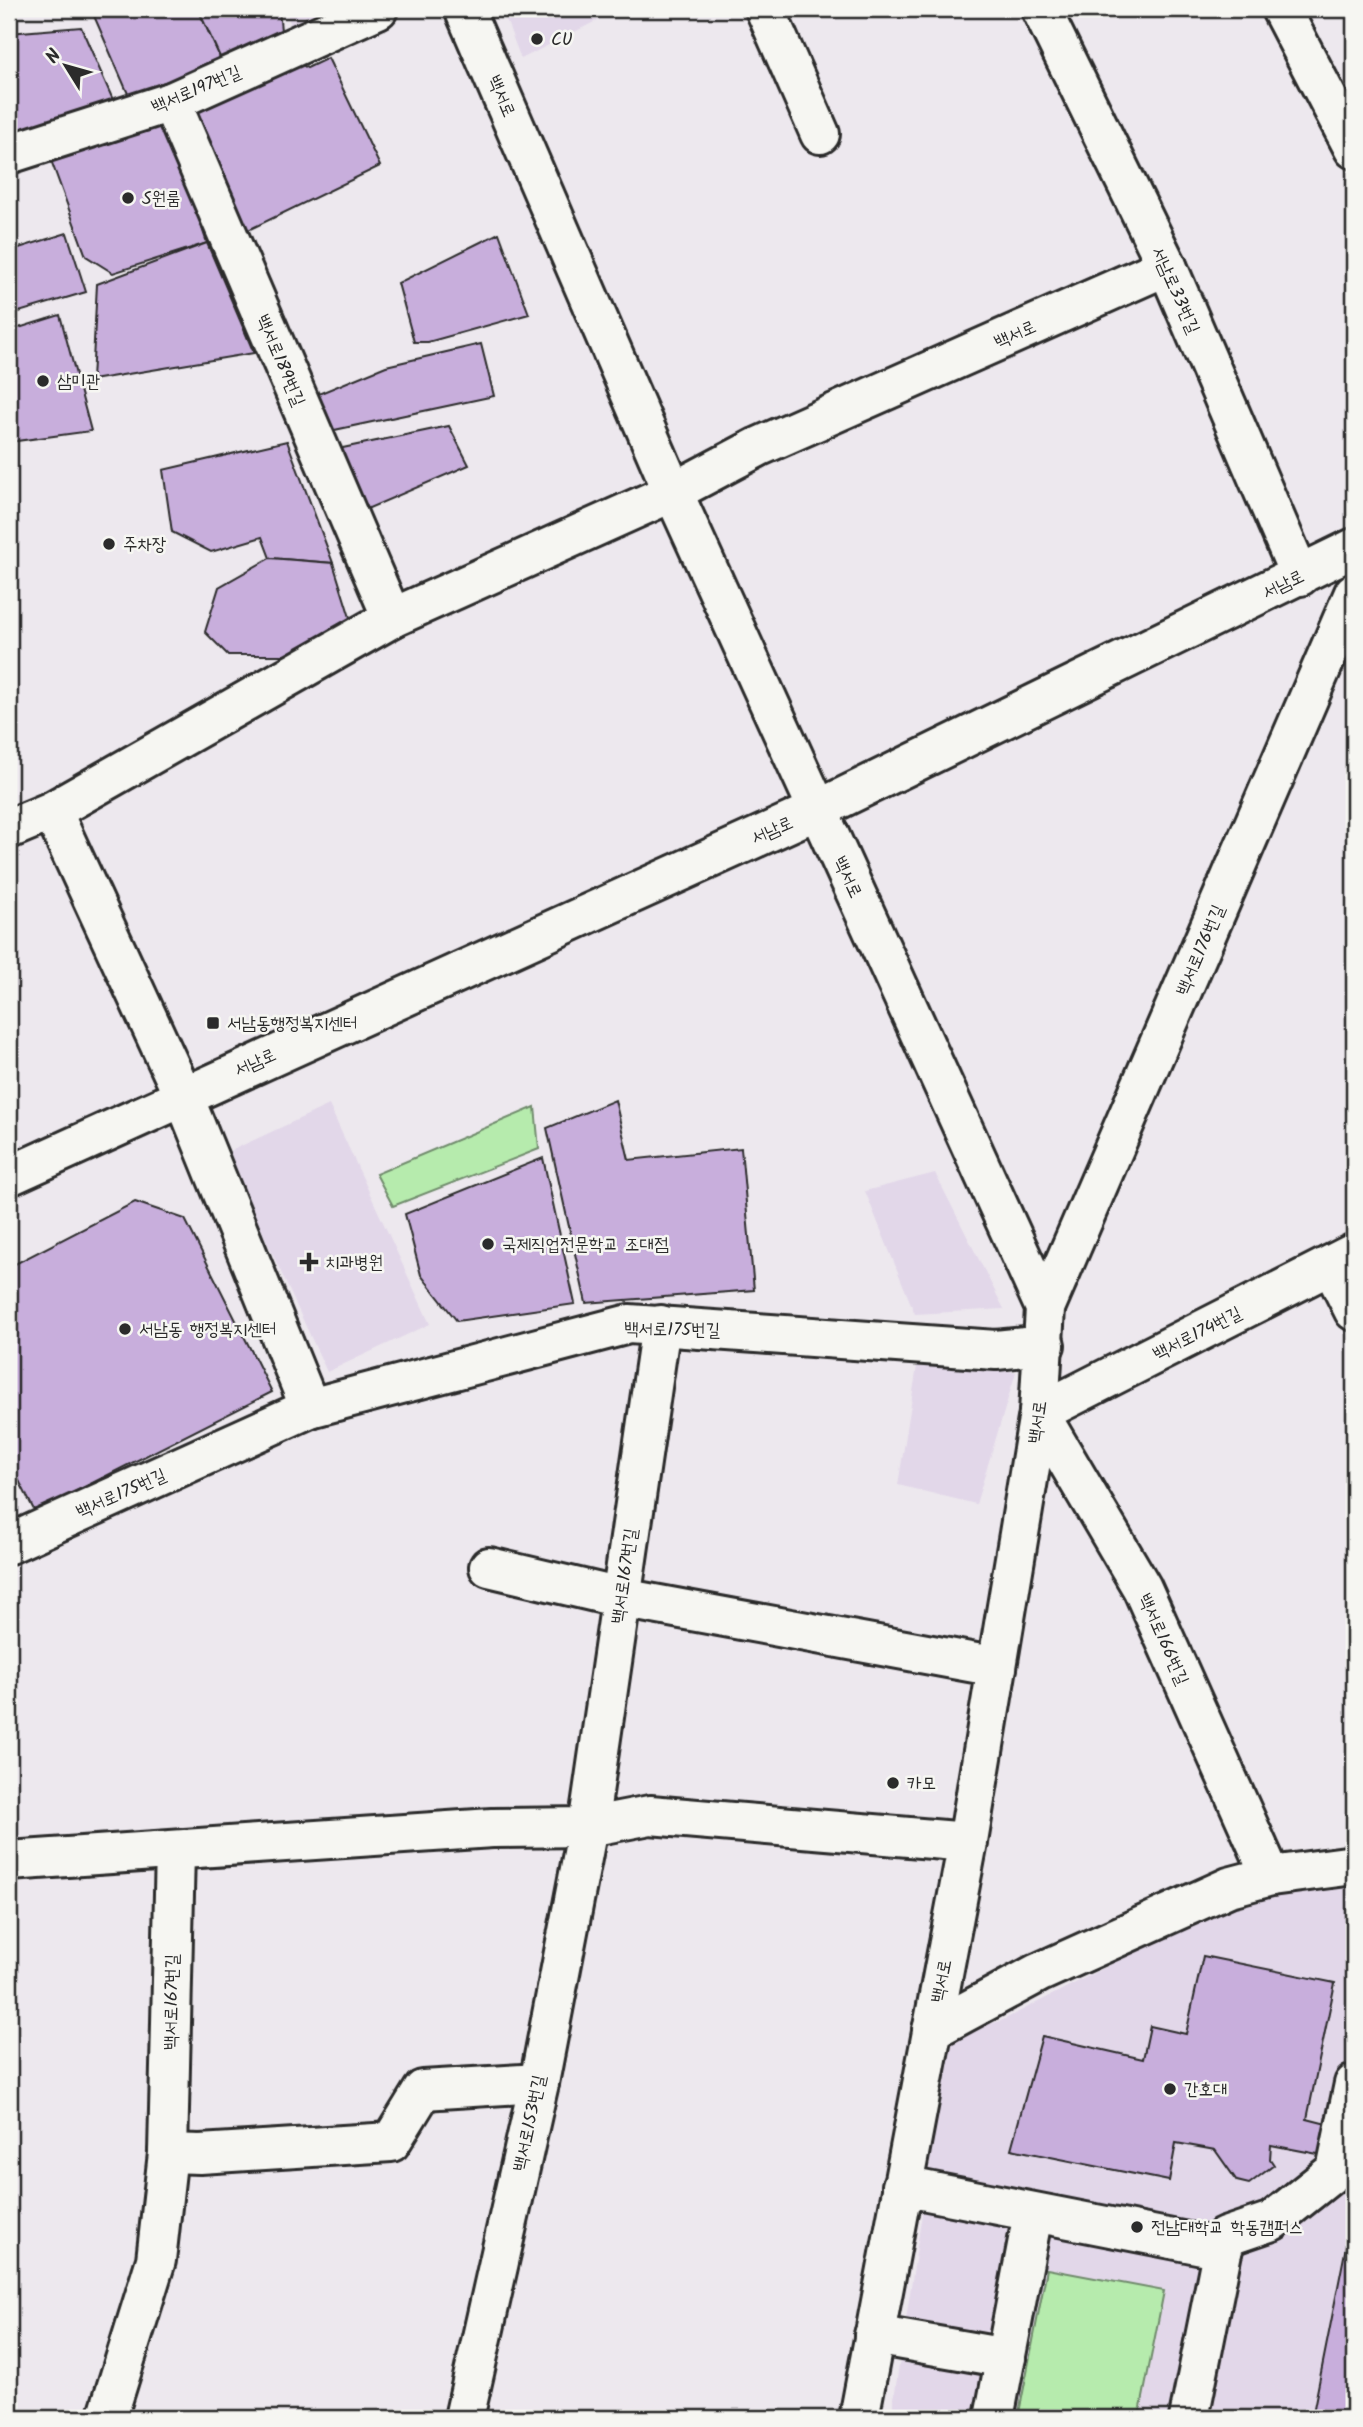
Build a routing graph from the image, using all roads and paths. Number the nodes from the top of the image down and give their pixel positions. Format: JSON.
{"nodes":[{"id":1,"x":378,"y":9,"type":"edge"},
{"id":2,"x":464,"y":9,"type":"edge"},
{"id":3,"x":765,"y":9,"type":"edge"},
{"id":4,"x":1041,"y":9,"type":"edge"},
{"id":5,"x":1281,"y":9,"type":"edge"},
{"id":6,"x":171,"y":102,"type":"junction"},
{"id":7,"x":820,"y":135,"type":"dead end"},
{"id":8,"x":1354,"y":149,"type":"edge"},
{"id":9,"x":9,"y":154,"type":"edge"},
{"id":10,"x":1167,"y":266,"type":"junction"},
{"id":11,"x":673,"y":492,"type":"junction"},
{"id":12,"x":1354,"y":548,"type":"edge"},
{"id":13,"x":1300,"y":576,"type":"junction"},
{"id":14,"x":1354,"y":593,"type":"edge"},
{"id":15,"x":392,"y":618,"type":"junction"},
{"id":16,"x":817,"y":810,"type":"junction"},
{"id":17,"x":52,"y":811,"type":"junction"},
{"id":18,"x":9,"y":829,"type":"edge"},
{"id":19,"x":183,"y":1095,"type":"junction"},
{"id":20,"x":9,"y":1175,"type":"edge"},
{"id":21,"x":1342,"y":1259,"type":"edge"},
{"id":22,"x":1354,"y":1311,"type":"edge"},
{"id":23,"x":661,"y":1325,"type":"junction"},
{"id":24,"x":1045,"y":1326,"type":"junction"},
{"id":25,"x":310,"y":1408,"type":"junction"},
{"id":26,"x":1039,"y":1413,"type":"junction"},
{"id":27,"x":9,"y":1544,"type":"edge"},
{"id":28,"x":489,"y":1567,"type":"dead end"},
{"id":29,"x":621,"y":1598,"type":"junction"},
{"id":30,"x":997,"y":1667,"type":"junction"},
{"id":31,"x":588,"y":1827,"type":"junction"},
{"id":32,"x":968,"y":1842,"type":"junction"},
{"id":33,"x":175,"y":1850,"type":"junction"},
{"id":34,"x":9,"y":1861,"type":"edge"},
{"id":35,"x":1354,"y":1865,"type":"edge"},
{"id":36,"x":1271,"y":1875,"type":"junction"},
{"id":37,"x":932,"y":2029,"type":"junction"},
{"id":38,"x":539,"y":2083,"type":"junction"},
{"id":39,"x":1354,"y":2084,"type":"edge"},
{"id":40,"x":167,"y":2153,"type":"junction"},
{"id":41,"x":902,"y":2186,"type":"junction"},
{"id":42,"x":1033,"y":2214,"type":"junction"},
{"id":43,"x":1223,"y":2249,"type":"junction"},
{"id":44,"x":874,"y":2335,"type":"junction"},
{"id":45,"x":1006,"y":2358,"type":"junction"},
{"id":46,"x":107,"y":2418,"type":"edge"},
{"id":47,"x":464,"y":2418,"type":"edge"},
{"id":48,"x":859,"y":2418,"type":"edge"},
{"id":49,"x":995,"y":2418,"type":"edge"},
{"id":50,"x":1189,"y":2418,"type":"edge"}],
"edges":[{"from":1,"to":6,"type":"street","name":"백서로197번길"},
{"from":2,"to":11,"type":"street","name":"백서로"},
{"from":3,"to":7,"type":"street"},
{"from":4,"to":10,"type":"street","name":"서남로33번길"},
{"from":5,"to":8,"type":"street"},
{"from":6,"to":9,"type":"street","name":"백서로197번길"},
{"from":6,"to":15,"type":"street","name":"백서로189번길"},
{"from":10,"to":11,"type":"street","name":"백서로"},
{"from":10,"to":13,"type":"street","name":"서남로33번길"},
{"from":11,"to":15,"type":"street"},
{"from":11,"to":16,"type":"street","name":"백서로"},
{"from":12,"to":13,"type":"street","name":"서남로"},
{"from":13,"to":16,"type":"street","name":"서남로"},
{"from":14,"to":24,"type":"street","name":"백서로176번길"},
{"from":15,"to":17,"type":"street"},
{"from":16,"to":19,"type":"street","name":"서남로"},
{"from":16,"to":24,"type":"street","name":"백서로"},
{"from":17,"to":18,"type":"street"},
{"from":17,"to":19,"type":"street"},
{"from":19,"to":20,"type":"street","name":"서남로"},
{"from":19,"to":25,"type":"street"},
{"from":21,"to":22,"type":"street"},
{"from":21,"to":26,"type":"street","name":"백서로174번길"},
{"from":23,"to":24,"type":"street","name":"백서로175번길"},
{"from":23,"to":25,"type":"street","name":"백서로175번길"},
{"from":23,"to":29,"type":"street","name":"백서로167번길"},
{"from":24,"to":26,"type":"street","name":"백서로"},
{"from":25,"to":27,"type":"street","name":"백서로175번길"},
{"from":26,"to":30,"type":"street","name":"백서로"},
{"from":26,"to":36,"type":"street","name":"백서로166번길"},
{"from":28,"to":29,"type":"street"},
{"from":29,"to":30,"type":"street"},
{"from":29,"to":31,"type":"street","name":"백서로167번길"},
{"from":30,"to":32,"type":"street","name":"백서로"},
{"from":31,"to":32,"type":"street"},
{"from":31,"to":33,"type":"street"},
{"from":31,"to":38,"type":"street","name":"백서로153번길"},
{"from":32,"to":37,"type":"street","name":"백서로"},
{"from":33,"to":34,"type":"street"},
{"from":33,"to":40,"type":"street","name":"백서로167번길"},
{"from":35,"to":36,"type":"street"},
{"from":36,"to":37,"type":"street"},
{"from":37,"to":41,"type":"street","name":"백서로"},
{"from":38,"to":40,"type":"street"},
{"from":38,"to":47,"type":"street","name":"백서로153번길"},
{"from":39,"to":43,"type":"street"},
{"from":40,"to":46,"type":"street"},
{"from":41,"to":42,"type":"street"},
{"from":41,"to":44,"type":"street","name":"백서로"},
{"from":42,"to":43,"type":"street"},
{"from":42,"to":45,"type":"street"},
{"from":43,"to":50,"type":"street"},
{"from":44,"to":45,"type":"street"},
{"from":44,"to":48,"type":"street","name":"백서로"},
{"from":45,"to":49,"type":"street"}]}
